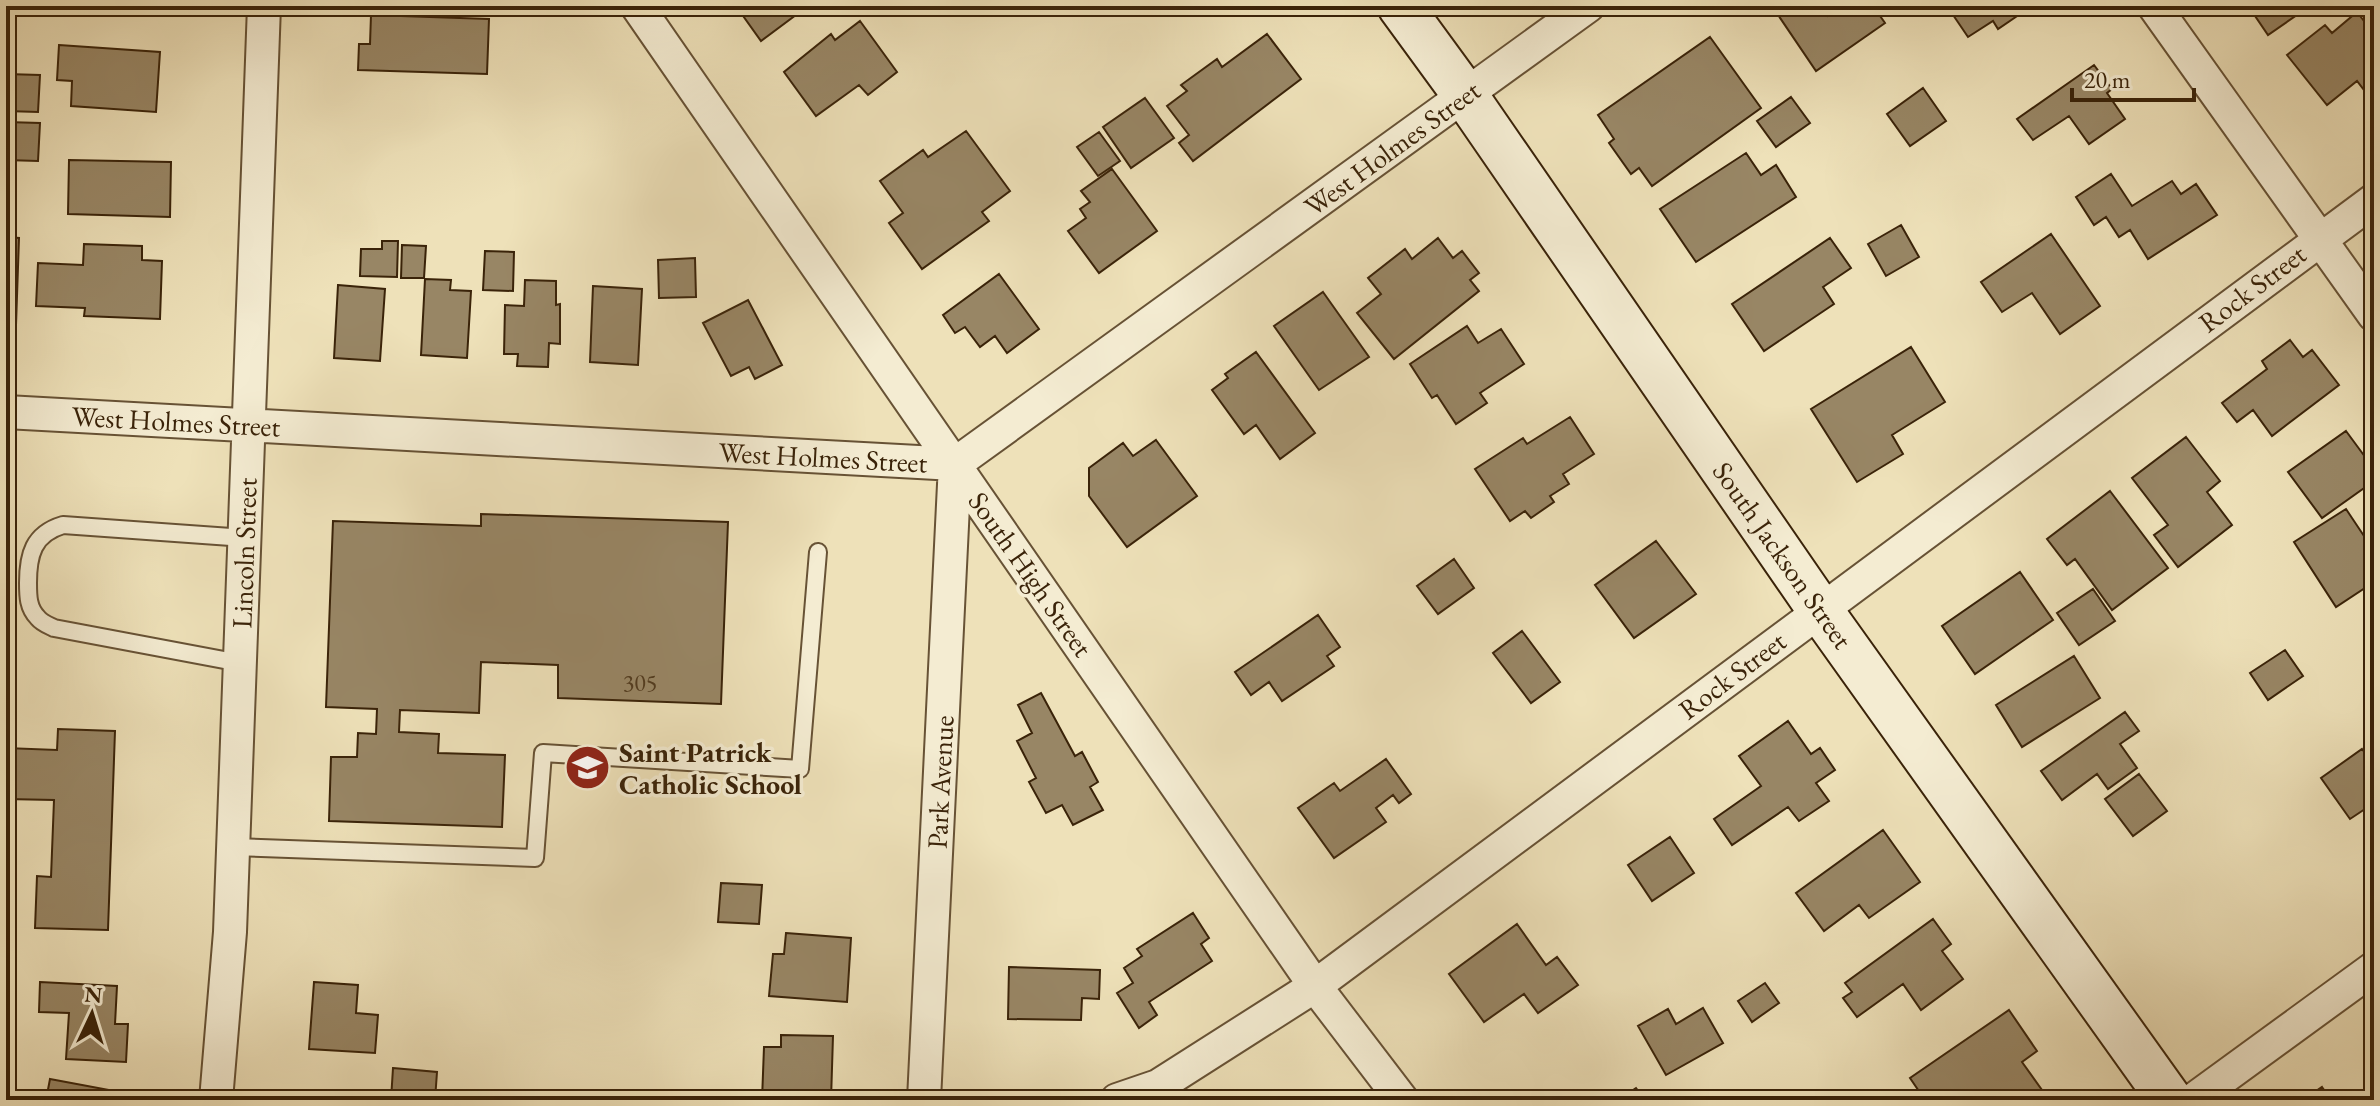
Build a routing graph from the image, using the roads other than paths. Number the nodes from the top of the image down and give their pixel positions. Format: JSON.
{"nodes":[{"id":1,"x":264,"y":6,"type":"edge"},
{"id":2,"x":637,"y":6,"type":"edge"},
{"id":3,"x":1400,"y":6,"type":"edge"},
{"id":4,"x":1588,"y":6,"type":"edge"},
{"id":5,"x":2154,"y":6,"type":"edge"},
{"id":6,"x":1465,"y":95,"type":"junction"},
{"id":7,"x":2374,"y":200,"type":"edge"},
{"id":8,"x":2319,"y":238,"type":"junction"},
{"id":9,"x":2374,"y":315,"type":"edge"},
{"id":10,"x":6,"y":412,"type":"edge"},
{"id":11,"x":249,"y":425,"type":"junction"},
{"id":12,"x":955,"y":464,"type":"junction"},
{"id":13,"x":245,"y":538,"type":"junction"},
{"id":14,"x":818,"y":552,"type":"dead end"},
{"id":15,"x":1820,"y":610,"type":"junction"},
{"id":16,"x":240,"y":663,"type":"junction"},
{"id":17,"x":233,"y":847,"type":"junction"},
{"id":18,"x":2374,"y":968,"type":"edge"},
{"id":19,"x":1315,"y":986,"type":"junction"},
{"id":20,"x":216,"y":1100,"type":"edge"},
{"id":21,"x":924,"y":1100,"type":"edge"},
{"id":22,"x":1117,"y":1100,"type":"edge"},
{"id":23,"x":1402,"y":1100,"type":"edge"},
{"id":24,"x":2170,"y":1100,"type":"edge"},
{"id":25,"x":2193,"y":1100,"type":"edge"}],
"edges":[{"from":1,"to":11,"type":"street","name":"Lincoln Street"},
{"from":2,"to":12,"type":"street","name":"South High Street"},
{"from":3,"to":6,"type":"street","name":"South Jackson Street"},
{"from":4,"to":6,"type":"street","name":"West Holmes Street"},
{"from":5,"to":8,"type":"street"},
{"from":6,"to":12,"type":"street","name":"West Holmes Street"},
{"from":6,"to":15,"type":"street","name":"South Jackson Street"},
{"from":7,"to":8,"type":"street","name":"Rock Street"},
{"from":8,"to":9,"type":"street"},
{"from":8,"to":15,"type":"street","name":"Rock Street"},
{"from":10,"to":11,"type":"street","name":"West Holmes Street"},
{"from":11,"to":12,"type":"street","name":"West Holmes Street"},
{"from":11,"to":13,"type":"street","name":"Lincoln Street"},
{"from":12,"to":19,"type":"street","name":"South High Street"},
{"from":12,"to":21,"type":"street","name":"Park Avenue"},
{"from":13,"to":16,"type":"street","name":"Lincoln Street"},
{"from":13,"to":16,"type":"lane"},
{"from":14,"to":17,"type":"lane"},
{"from":15,"to":19,"type":"street","name":"Rock Street"},
{"from":15,"to":24,"type":"street","name":"South Jackson Street"},
{"from":16,"to":17,"type":"street","name":"Lincoln Street"},
{"from":17,"to":20,"type":"street","name":"Lincoln Street"},
{"from":18,"to":25,"type":"street"},
{"from":19,"to":22,"type":"street","name":"Rock Street"},
{"from":19,"to":23,"type":"street","name":"South High Street"}]}
